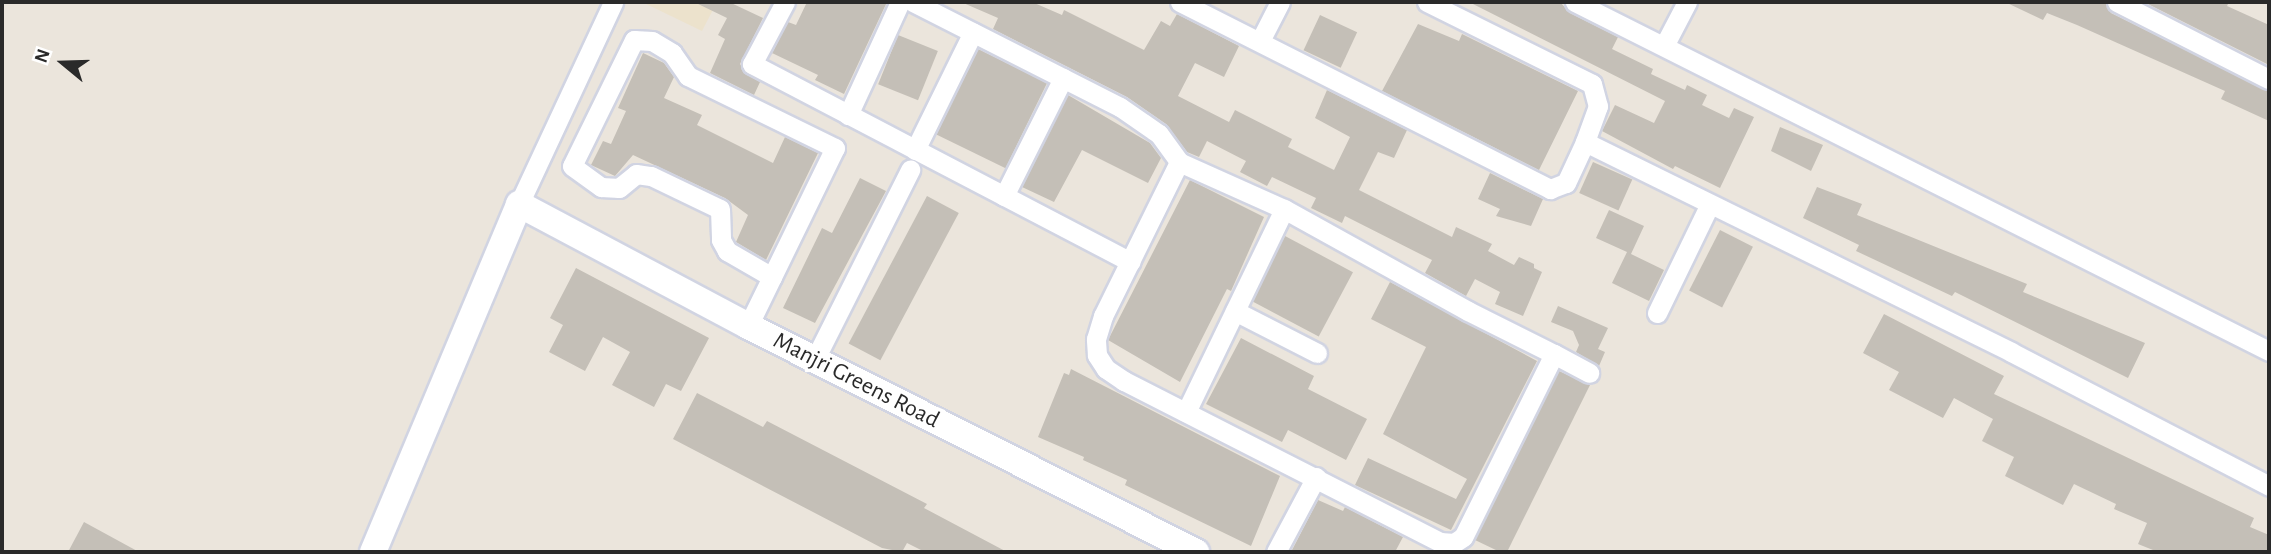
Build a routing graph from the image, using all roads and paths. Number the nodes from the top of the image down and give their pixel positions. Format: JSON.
{"nodes":[{"id":1,"x":613,"y":2,"type":"edge"},
{"id":2,"x":785,"y":2,"type":"edge"},
{"id":3,"x":900,"y":2,"type":"edge"},
{"id":4,"x":913,"y":2,"type":"edge"},
{"id":5,"x":1180,"y":2,"type":"edge"},
{"id":6,"x":1280,"y":2,"type":"edge"},
{"id":7,"x":1427,"y":2,"type":"edge"},
{"id":8,"x":1575,"y":2,"type":"edge"},
{"id":9,"x":1687,"y":2,"type":"edge"},
{"id":10,"x":2117,"y":2,"type":"edge"},
{"id":11,"x":973,"y":32,"type":"junction"},
{"id":12,"x":1260,"y":41,"type":"junction"},
{"id":13,"x":1664,"y":46,"type":"junction"},
{"id":14,"x":1063,"y":78,"type":"junction"},
{"id":15,"x":2269,"y":79,"type":"edge"},
{"id":16,"x":848,"y":115,"type":"junction"},
{"id":17,"x":1585,"y":142,"type":"junction"},
{"id":18,"x":915,"y":150,"type":"junction"},
{"id":19,"x":1179,"y":162,"type":"junction"},
{"id":20,"x":910,"y":170,"type":"dead end"},
{"id":21,"x":1004,"y":196,"type":"junction"},
{"id":22,"x":519,"y":204,"type":"junction"},
{"id":23,"x":1710,"y":204,"type":"junction"},
{"id":24,"x":1284,"y":209,"type":"junction"},
{"id":25,"x":1130,"y":262,"type":"junction"},
{"id":26,"x":772,"y":277,"type":"junction"},
{"id":27,"x":1235,"y":311,"type":"junction"},
{"id":28,"x":1657,"y":313,"type":"dead end"},
{"id":29,"x":748,"y":326,"type":"junction"},
{"id":30,"x":2269,"y":351,"type":"edge"},
{"id":31,"x":1317,"y":353,"type":"dead end"},
{"id":32,"x":1554,"y":354,"type":"junction"},
{"id":33,"x":815,"y":359,"type":"junction"},
{"id":34,"x":1589,"y":373,"type":"dead end"},
{"id":35,"x":1186,"y":412,"type":"junction"},
{"id":36,"x":1315,"y":477,"type":"junction"},
{"id":37,"x":2269,"y":486,"type":"edge"},
{"id":38,"x":373,"y":552,"type":"edge"},
{"id":39,"x":1196,"y":552,"type":"edge"},
{"id":40,"x":1276,"y":552,"type":"edge"}],
"edges":[{"from":1,"to":22,"type":"street"},
{"from":2,"to":16,"type":"street"},
{"from":3,"to":16,"type":"street"},
{"from":4,"to":11,"type":"street"},
{"from":5,"to":12,"type":"street"},
{"from":6,"to":12,"type":"street"},
{"from":7,"to":17,"type":"street"},
{"from":8,"to":13,"type":"street"},
{"from":9,"to":13,"type":"street"},
{"from":10,"to":15,"type":"street"},
{"from":11,"to":14,"type":"street"},
{"from":11,"to":18,"type":"street"},
{"from":12,"to":17,"type":"street"},
{"from":13,"to":30,"type":"street"},
{"from":14,"to":19,"type":"street"},
{"from":14,"to":21,"type":"street"},
{"from":16,"to":18,"type":"street"},
{"from":17,"to":23,"type":"street"},
{"from":18,"to":21,"type":"street"},
{"from":19,"to":24,"type":"street"},
{"from":19,"to":25,"type":"street"},
{"from":20,"to":33,"type":"street"},
{"from":21,"to":25,"type":"street"},
{"from":22,"to":29,"type":"street","name":"Manjri Greens Road"},
{"from":22,"to":38,"type":"street"},
{"from":23,"to":28,"type":"street"},
{"from":23,"to":37,"type":"street"},
{"from":24,"to":27,"type":"street"},
{"from":24,"to":32,"type":"street"},
{"from":25,"to":35,"type":"street"},
{"from":26,"to":26,"type":"street"},
{"from":26,"to":29,"type":"street"},
{"from":27,"to":31,"type":"street"},
{"from":27,"to":35,"type":"street"},
{"from":29,"to":33,"type":"street","name":"Manjri Greens Road"},
{"from":32,"to":34,"type":"street"},
{"from":32,"to":36,"type":"street"},
{"from":33,"to":39,"type":"street","name":"Manjri Greens Road"},
{"from":35,"to":36,"type":"street"},
{"from":36,"to":40,"type":"street"}]}
